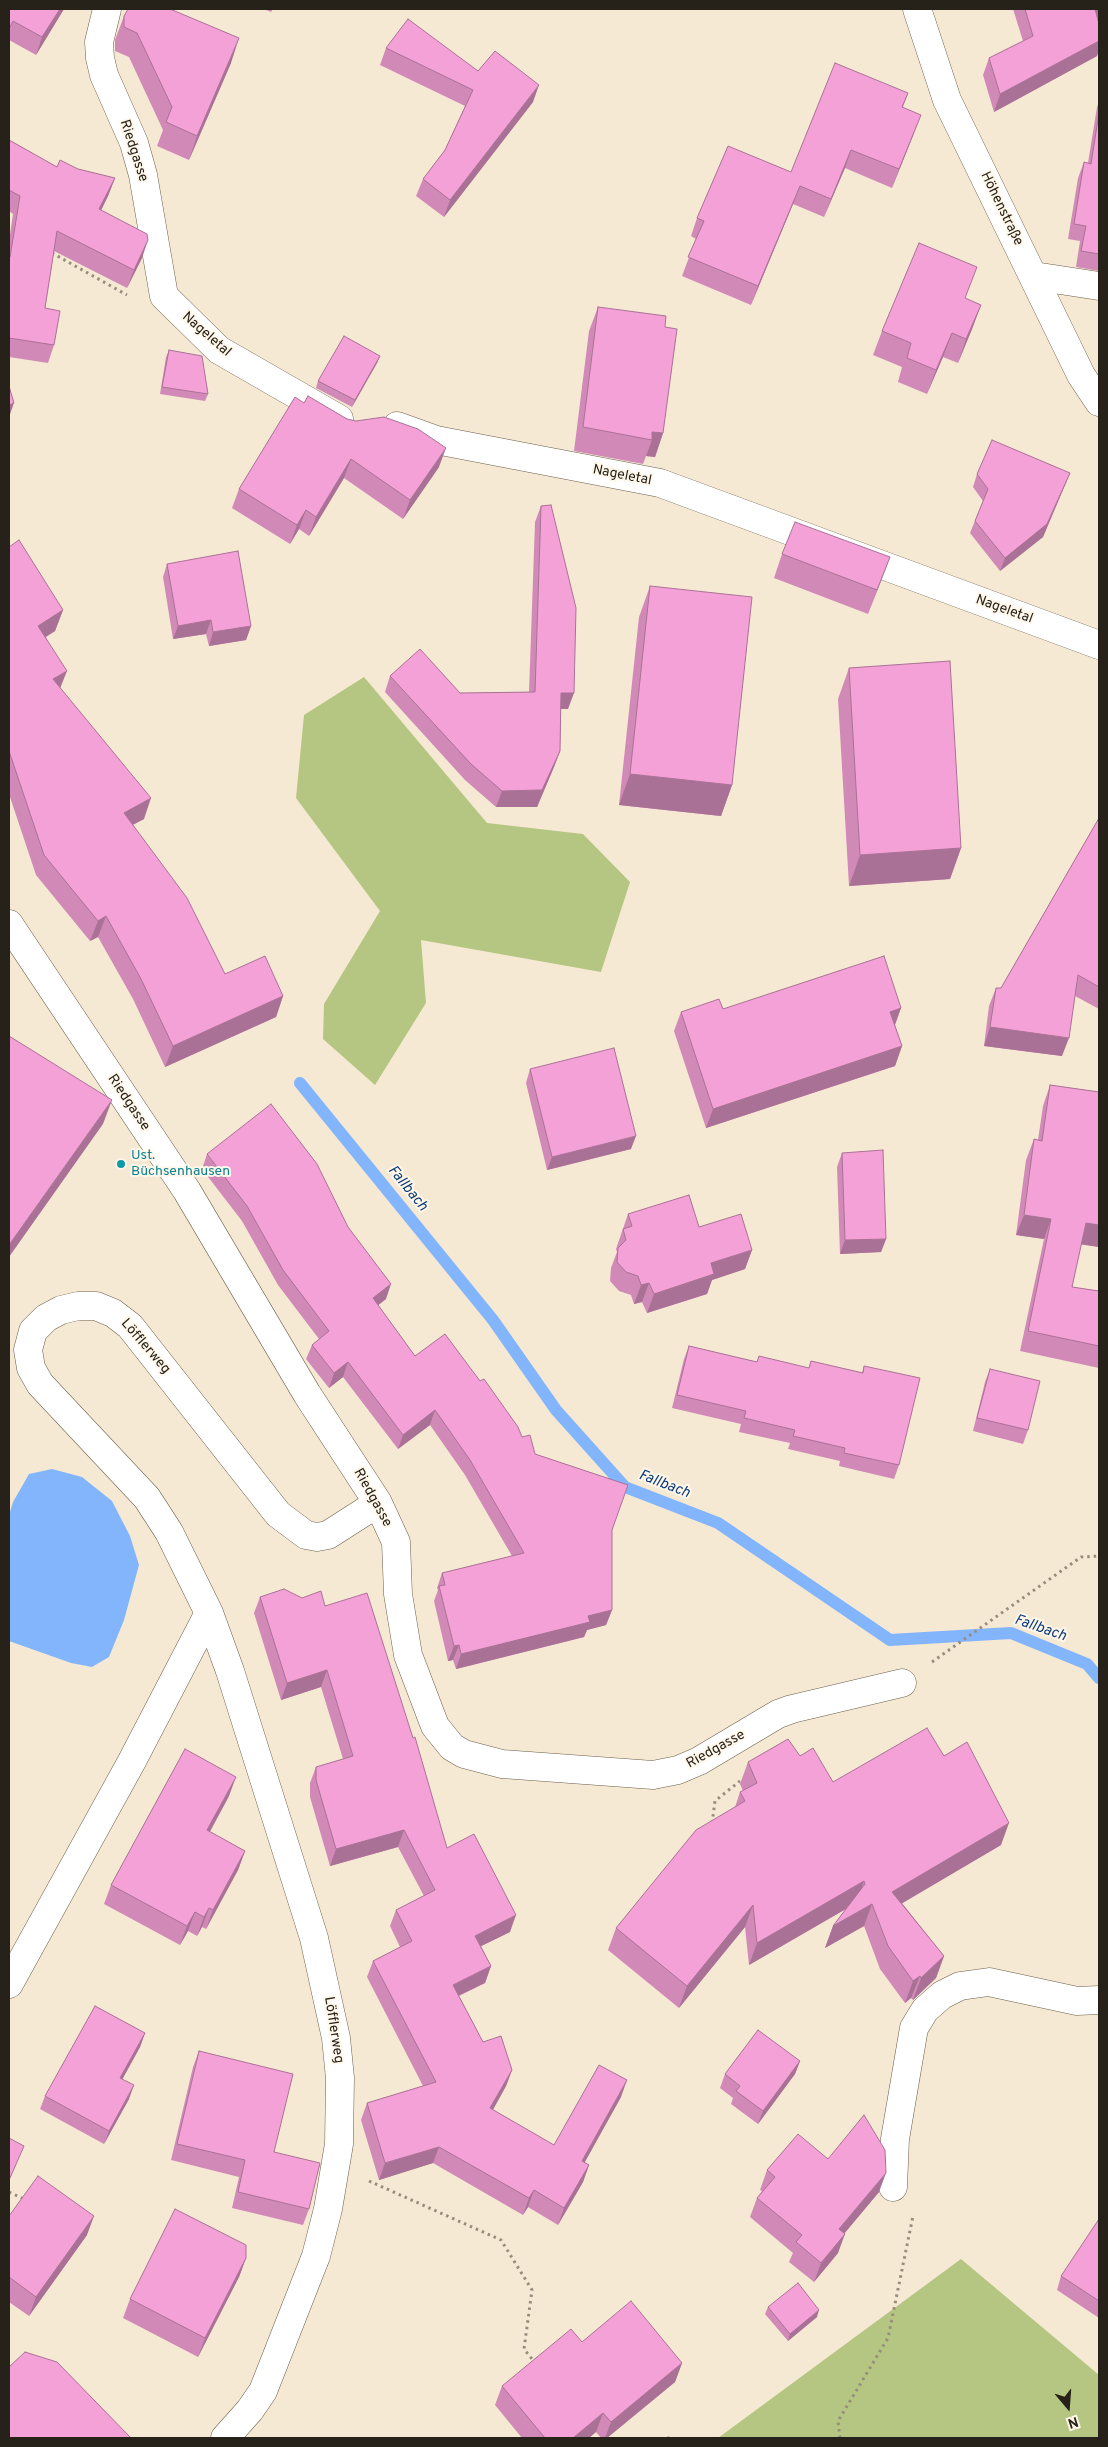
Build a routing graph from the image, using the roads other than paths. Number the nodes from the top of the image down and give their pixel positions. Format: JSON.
{"nodes":[{"id":1,"x":107,"y":9,"type":"edge"},
{"id":2,"x":917,"y":9,"type":"edge"},
{"id":3,"x":1034,"y":276,"type":"junction"},
{"id":4,"x":1099,"y":286,"type":"edge"},
{"id":5,"x":164,"y":296,"type":"joint"},
{"id":6,"x":1099,"y":402,"type":"edge"},
{"id":7,"x":1097,"y":644,"type":"edge"},
{"id":8,"x":9,"y":924,"type":"edge"},
{"id":9,"x":378,"y":1502,"type":"junction"},
{"id":10,"x":208,"y":1613,"type":"junction"},
{"id":11,"x":902,"y":1683,"type":"road end"},
{"id":12,"x":9,"y":1984,"type":"edge"},
{"id":13,"x":1099,"y":2000,"type":"edge"},
{"id":14,"x":893,"y":2187,"type":"road end"},
{"id":15,"x":250,"y":2410,"type":"junction"},
{"id":16,"x":225,"y":2438,"type":"edge"},
{"id":17,"x":237,"y":2438,"type":"edge"}],
"edges":[{"from":1,"to":5,"type":"street","name":"Riedgasse"},
{"from":2,"to":3,"type":"street","name":"Höhenstraße"},
{"from":3,"to":4,"type":"street"},
{"from":3,"to":6,"type":"street","name":"Höhenstraße"},
{"from":5,"to":7,"type":"street","name":"Nageletal"},
{"from":8,"to":9,"type":"street","name":"Riedgasse"},
{"from":9,"to":10,"type":"street","name":"Löfflerweg"},
{"from":9,"to":11,"type":"street","name":"Riedgasse"},
{"from":10,"to":12,"type":"street"},
{"from":10,"to":15,"type":"street","name":"Löfflerweg"},
{"from":13,"to":14,"type":"street"},
{"from":15,"to":16,"type":"street","name":"Löfflerweg"},
{"from":15,"to":17,"type":"street"}]}
